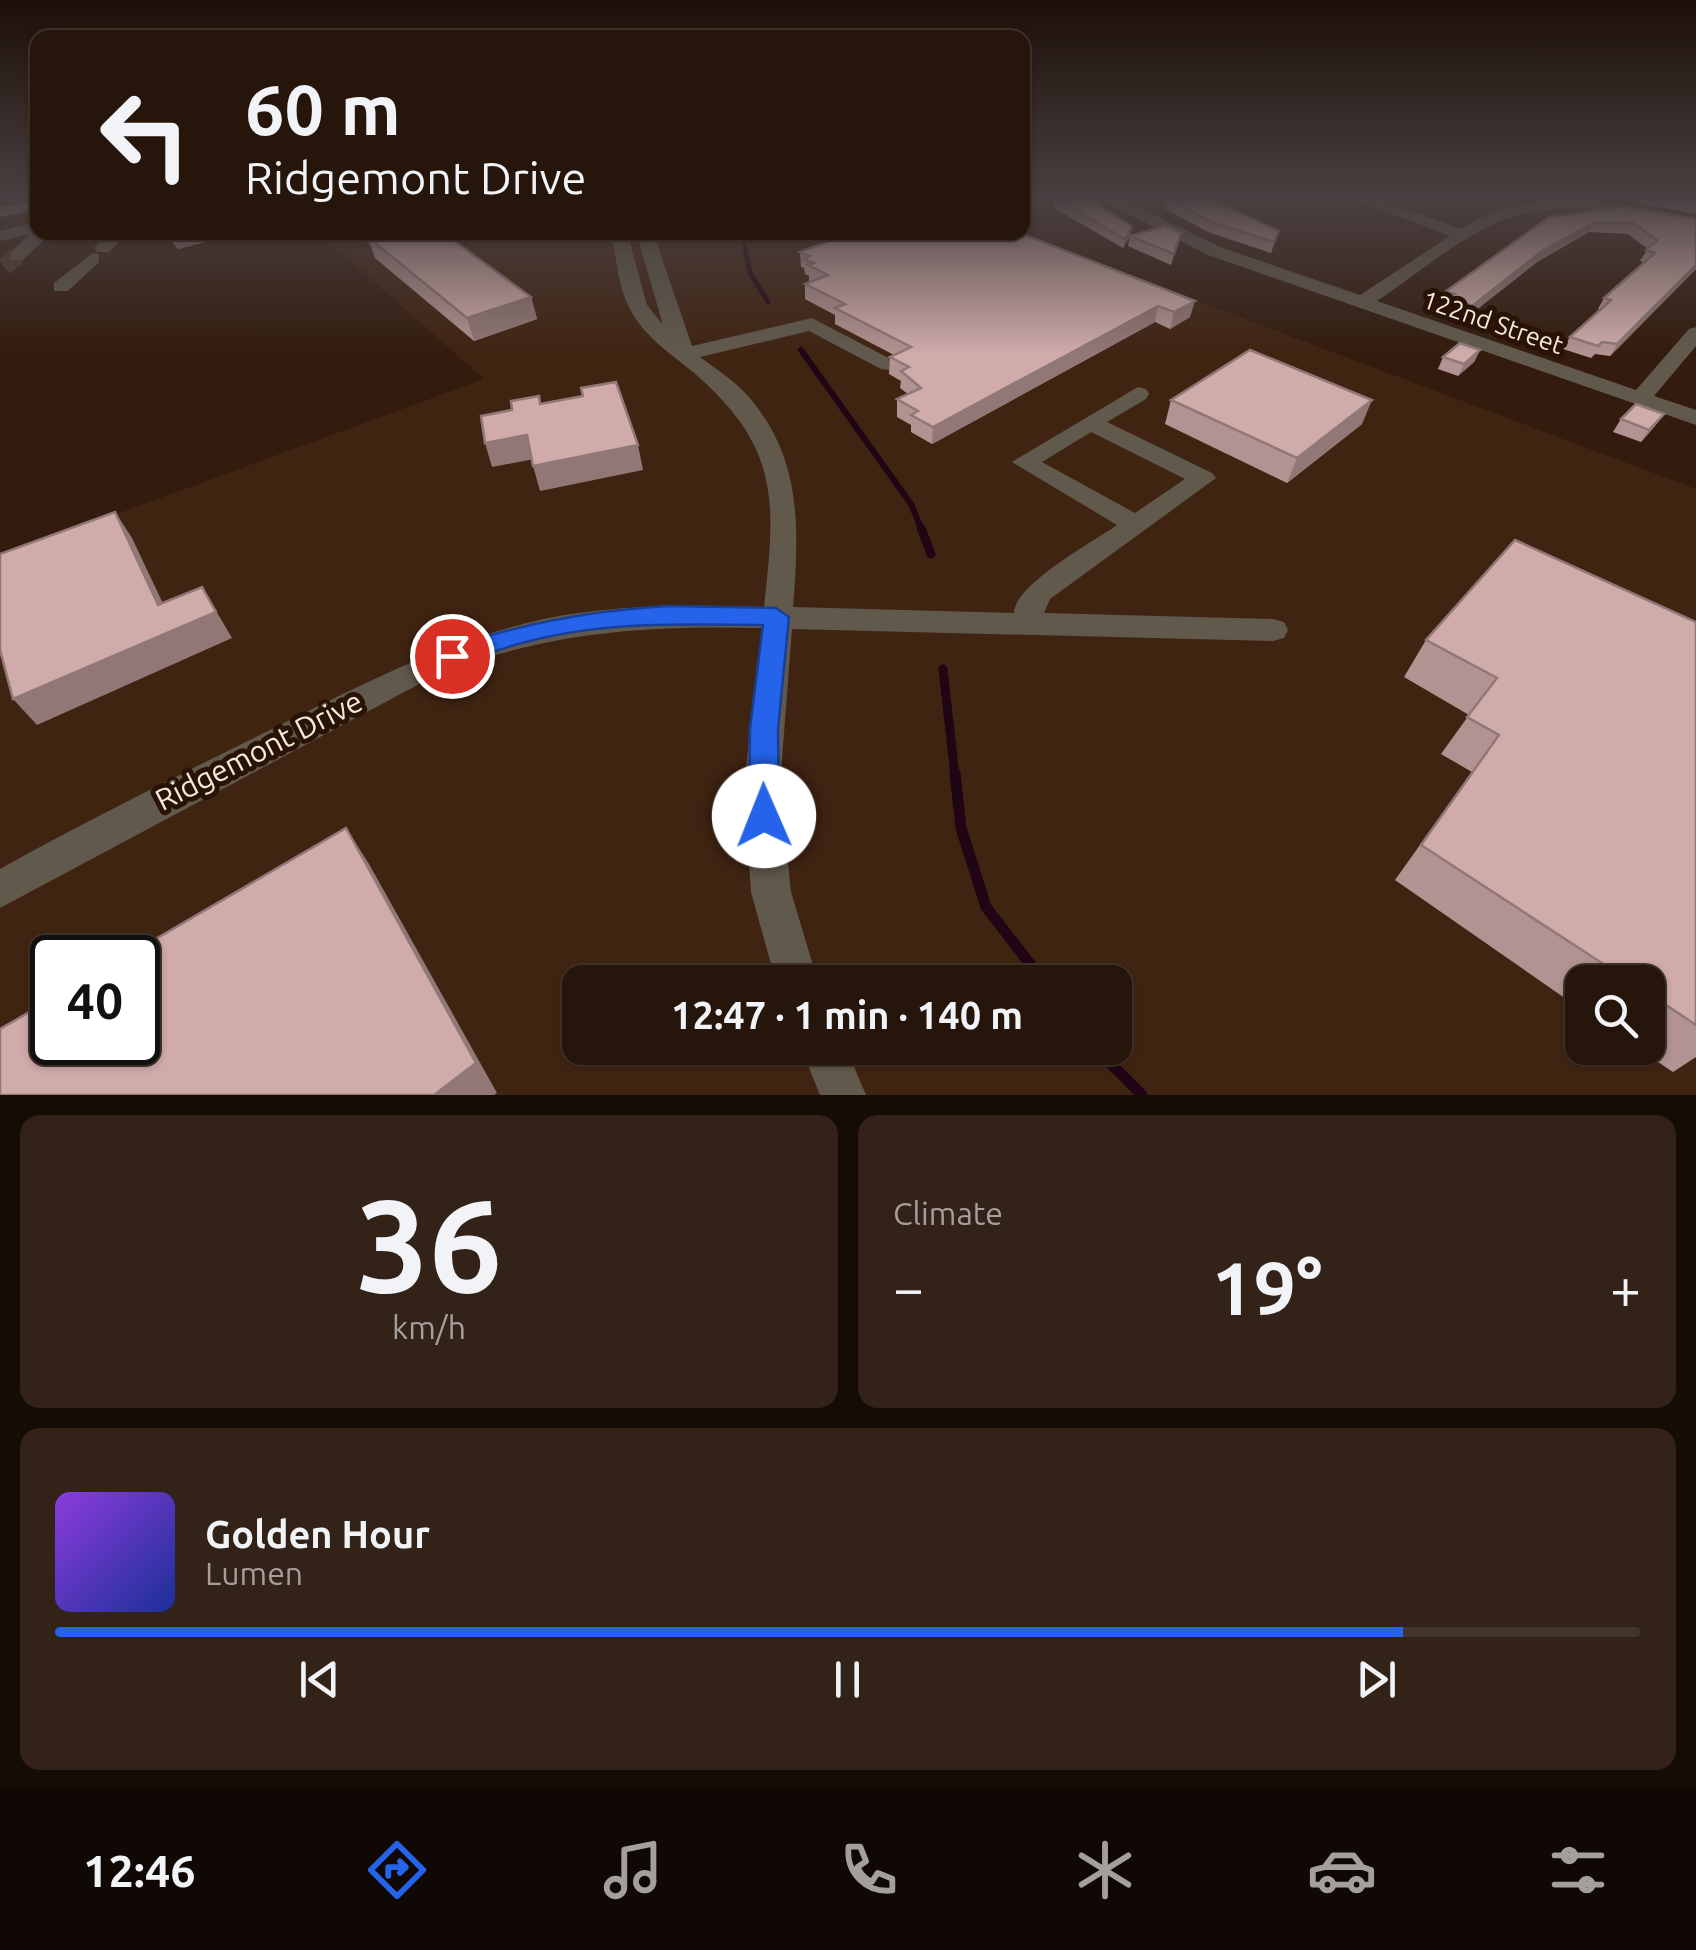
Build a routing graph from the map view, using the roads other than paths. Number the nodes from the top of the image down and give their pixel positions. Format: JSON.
{"nodes":[{"id":1,"x":100,"y":251,"type":"edge"},
{"id":2,"x":624,"y":251,"type":"edge"},
{"id":3,"x":650,"y":251,"type":"edge"},
{"id":4,"x":1214,"y":251,"type":"edge"},
{"id":5,"x":1438,"y":251,"type":"edge"},
{"id":6,"x":61,"y":287,"type":"dead end"},
{"id":7,"x":1361,"y":302,"type":"junction"},
{"id":8,"x":1696,"y":334,"type":"edge"},
{"id":9,"x":685,"y":354,"type":"junction"},
{"id":10,"x":889,"y":364,"type":"edge"},
{"id":11,"x":1138,"y":394,"type":"dead end"},
{"id":12,"x":1640,"y":398,"type":"junction"},
{"id":13,"x":1696,"y":418,"type":"edge"},
{"id":14,"x":1090,"y":423,"type":"junction"},
{"id":15,"x":1135,"y":524,"type":"junction"},
{"id":16,"x":776,"y":617,"type":"junction"},
{"id":17,"x":1029,"y":623,"type":"junction"},
{"id":18,"x":1273,"y":630,"type":"dead end"},
{"id":19,"x":0,"y":890,"type":"edge"},
{"id":20,"x":792,"y":965,"type":"edge"},
{"id":21,"x":830,"y":1065,"type":"edge"},
{"id":22,"x":843,"y":1095,"type":"edge"}],
"edges":[{"from":1,"to":6,"type":"street"},
{"from":2,"to":9,"type":"street"},
{"from":3,"to":9,"type":"street"},
{"from":4,"to":7,"type":"street","name":"122nd Street"},
{"from":5,"to":7,"type":"street"},
{"from":7,"to":12,"type":"street","name":"122nd Street"},
{"from":8,"to":12,"type":"street"},
{"from":9,"to":10,"type":"street"},
{"from":9,"to":16,"type":"street"},
{"from":11,"to":14,"type":"street"},
{"from":12,"to":13,"type":"street","name":"122nd Street"},
{"from":14,"to":15,"type":"street"},
{"from":14,"to":15,"type":"street"},
{"from":15,"to":17,"type":"street"},
{"from":16,"to":17,"type":"street","name":"Ridgemont Drive"},
{"from":16,"to":19,"type":"street","name":"Ridgemont Drive"},
{"from":16,"to":20,"type":"street"},
{"from":17,"to":18,"type":"street","name":"Ridgemont Drive"},
{"from":21,"to":22,"type":"street"}]}
